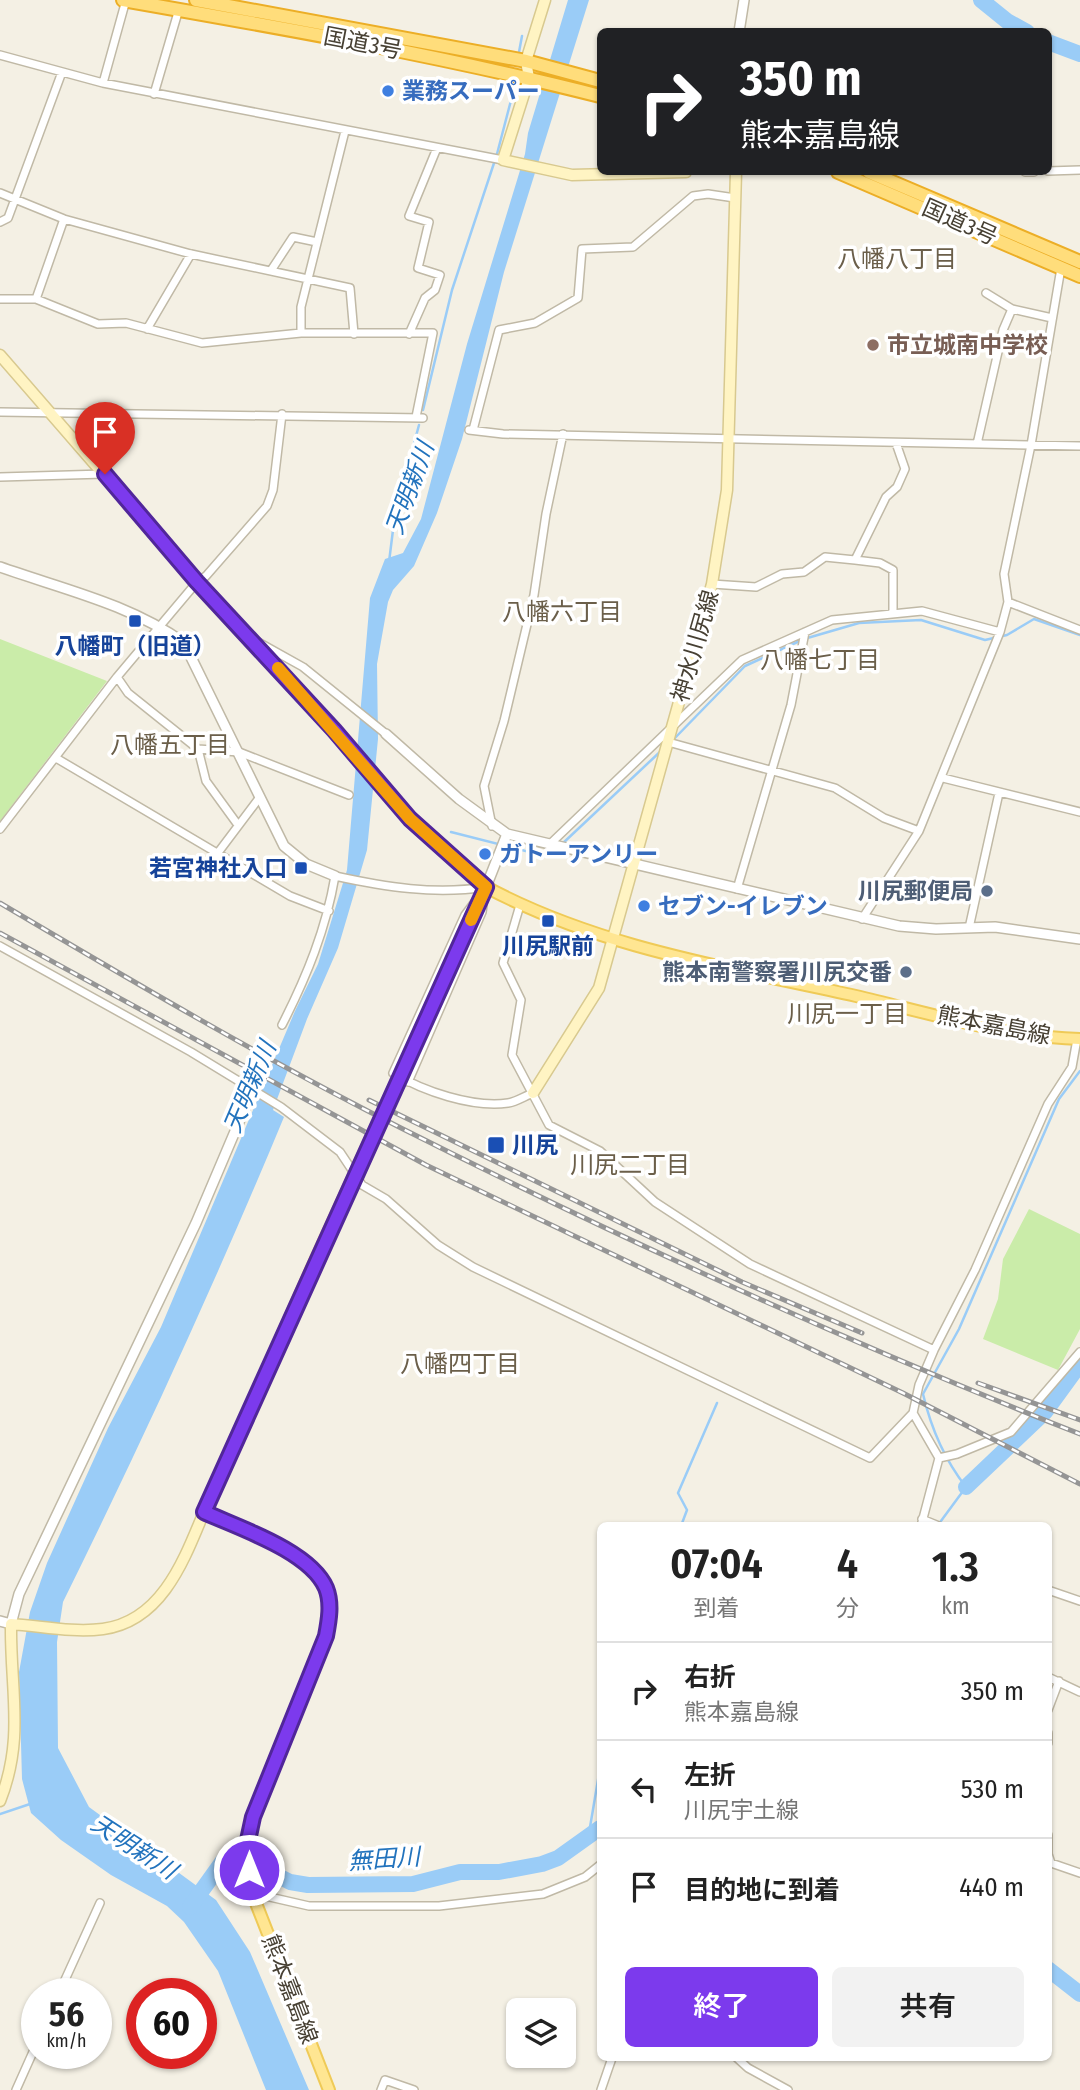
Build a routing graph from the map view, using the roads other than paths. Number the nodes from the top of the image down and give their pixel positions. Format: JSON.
{"nodes":[{"id":1,"x":125,"y":0,"type":"edge"},
{"id":2,"x":196,"y":0,"type":"edge"},
{"id":3,"x":545,"y":0,"type":"edge"},
{"id":4,"x":744,"y":0,"type":"edge"},
{"id":5,"x":179,"y":9,"type":"junction"},
{"id":6,"x":740,"y":28,"type":"edge"},
{"id":7,"x":0,"y":55,"type":"edge"},
{"id":8,"x":526,"y":61,"type":"junction"},
{"id":9,"x":62,"y":72,"type":"junction"},
{"id":10,"x":534,"y":80,"type":"junction"},
{"id":11,"x":597,"y":80,"type":"edge"},
{"id":12,"x":103,"y":83,"type":"junction"},
{"id":13,"x":154,"y":93,"type":"junction"},
{"id":14,"x":597,"y":95,"type":"edge"},
{"id":15,"x":345,"y":131,"type":"junction"},
{"id":16,"x":438,"y":148,"type":"junction"},
{"id":17,"x":503,"y":160,"type":"junction"},
{"id":18,"x":1080,"y":170,"type":"edge"},
{"id":19,"x":1052,"y":171,"type":"edge"},
{"id":20,"x":597,"y":174,"type":"edge"},
{"id":21,"x":736,"y":175,"type":"edge"},
{"id":22,"x":845,"y":175,"type":"edge"},
{"id":23,"x":876,"y":175,"type":"edge"},
{"id":24,"x":0,"y":193,"type":"edge"},
{"id":25,"x":14,"y":198,"type":"junction"},
{"id":26,"x":735,"y":198,"type":"junction"},
{"id":27,"x":64,"y":219,"type":"junction"},
{"id":28,"x":0,"y":222,"type":"edge"},
{"id":29,"x":317,"y":242,"type":"junction"},
{"id":30,"x":191,"y":254,"type":"junction"},
{"id":31,"x":1080,"y":262,"type":"edge"},
{"id":32,"x":1061,"y":268,"type":"junction"},
{"id":33,"x":272,"y":269,"type":"junction"},
{"id":34,"x":1080,"y":276,"type":"edge"},
{"id":35,"x":310,"y":279,"type":"junction"},
{"id":36,"x":986,"y":293,"type":"dead end"},
{"id":37,"x":0,"y":299,"type":"edge"},
{"id":38,"x":36,"y":299,"type":"junction"},
{"id":39,"x":1012,"y":309,"type":"junction"},
{"id":40,"x":1052,"y":318,"type":"junction"},
{"id":41,"x":146,"y":329,"type":"junction"},
{"id":42,"x":301,"y":333,"type":"junction"},
{"id":43,"x":354,"y":334,"type":"junction"},
{"id":44,"x":409,"y":334,"type":"junction"},
{"id":45,"x":0,"y":355,"type":"edge"},
{"id":46,"x":0,"y":412,"type":"edge"},
{"id":47,"x":51,"y":412,"type":"junction"},
{"id":48,"x":282,"y":414,"type":"junction"},
{"id":49,"x":563,"y":434,"type":"junction"},
{"id":50,"x":729,"y":441,"type":"junction"},
{"id":51,"x":897,"y":443,"type":"junction"},
{"id":52,"x":977,"y":444,"type":"junction"},
{"id":53,"x":1031,"y":445,"type":"junction"},
{"id":54,"x":1080,"y":446,"type":"edge"},
{"id":55,"x":105,"y":474,"type":"junction"},
{"id":56,"x":0,"y":477,"type":"edge"},
{"id":57,"x":855,"y":560,"type":"junction"},
{"id":58,"x":0,"y":567,"type":"edge"},
{"id":59,"x":197,"y":582,"type":"junction"},
{"id":60,"x":712,"y":584,"type":"junction"},
{"id":61,"x":1008,"y":601,"type":"junction"},
{"id":62,"x":893,"y":614,"type":"junction"},
{"id":63,"x":160,"y":626,"type":"junction"},
{"id":64,"x":1080,"y":629,"type":"edge"},
{"id":65,"x":805,"y":632,"type":"junction"},
{"id":66,"x":1000,"y":632,"type":"junction"},
{"id":67,"x":249,"y":637,"type":"junction"},
{"id":68,"x":117,"y":677,"type":"junction"},
{"id":69,"x":672,"y":727,"type":"junction"},
{"id":70,"x":386,"y":734,"type":"joint"},
{"id":71,"x":668,"y":741,"type":"junction"},
{"id":72,"x":198,"y":749,"type":"junction"},
{"id":73,"x":239,"y":752,"type":"junction"},
{"id":74,"x":56,"y":758,"type":"junction"},
{"id":75,"x":772,"y":770,"type":"junction"},
{"id":76,"x":943,"y":778,"type":"junction"},
{"id":77,"x":999,"y":793,"type":"junction"},
{"id":78,"x":349,"y":795,"type":"dead end"},
{"id":79,"x":260,"y":797,"type":"junction"},
{"id":80,"x":1080,"y":812,"type":"edge"},
{"id":81,"x":238,"y":825,"type":"junction"},
{"id":82,"x":492,"y":826,"type":"junction"},
{"id":83,"x":0,"y":829,"type":"edge"},
{"id":84,"x":919,"y":831,"type":"junction"},
{"id":85,"x":507,"y":834,"type":"junction"},
{"id":86,"x":550,"y":845,"type":"junction"},
{"id":87,"x":217,"y":854,"type":"junction"},
{"id":88,"x":632,"y":865,"type":"junction"},
{"id":89,"x":335,"y":876,"type":"junction"},
{"id":90,"x":486,"y":887,"type":"junction"},
{"id":91,"x":737,"y":890,"type":"junction"},
{"id":92,"x":520,"y":905,"type":"junction"},
{"id":93,"x":329,"y":911,"type":"junction"},
{"id":94,"x":862,"y":919,"type":"junction"},
{"id":95,"x":969,"y":928,"type":"junction"},
{"id":96,"x":1080,"y":939,"type":"edge"},
{"id":97,"x":614,"y":941,"type":"junction"},
{"id":98,"x":0,"y":946,"type":"edge"},
{"id":99,"x":282,"y":1024,"type":"dead end"},
{"id":100,"x":1079,"y":1039,"type":"edge"},
{"id":101,"x":408,"y":1082,"type":"junction"},
{"id":102,"x":254,"y":1090,"type":"junction"},
{"id":103,"x":533,"y":1093,"type":"junction"},
{"id":104,"x":934,"y":1350,"type":"junction"},
{"id":105,"x":1080,"y":1352,"type":"edge"},
{"id":106,"x":913,"y":1413,"type":"junction"},
{"id":107,"x":939,"y":1458,"type":"junction"},
{"id":108,"x":204,"y":1512,"type":"junction"},
{"id":109,"x":923,"y":1522,"type":"edge"},
{"id":110,"x":1052,"y":1591,"type":"edge"},
{"id":111,"x":1080,"y":1601,"type":"edge"},
{"id":112,"x":5,"y":1623,"type":"edge"},
{"id":113,"x":1052,"y":1678,"type":"edge"},
{"id":114,"x":1059,"y":1681,"type":"junction"},
{"id":115,"x":1080,"y":1692,"type":"edge"},
{"id":116,"x":1052,"y":1699,"type":"edge"},
{"id":117,"x":0,"y":1801,"type":"edge"},
{"id":118,"x":1052,"y":1863,"type":"edge"},
{"id":119,"x":597,"y":1867,"type":"edge"},
{"id":120,"x":1080,"y":1873,"type":"edge"},
{"id":121,"x":252,"y":1893,"type":"junction"},
{"id":122,"x":100,"y":1903,"type":"dead end"},
{"id":123,"x":66,"y":1978,"type":"edge"},
{"id":124,"x":611,"y":2061,"type":"edge"},
{"id":125,"x":740,"y":2061,"type":"edge"},
{"id":126,"x":25,"y":2069,"type":"edge"},
{"id":127,"x":16,"y":2090,"type":"edge"},
{"id":128,"x":329,"y":2090,"type":"edge"},
{"id":129,"x":381,"y":2090,"type":"edge"},
{"id":130,"x":414,"y":2090,"type":"edge"},
{"id":131,"x":601,"y":2090,"type":"edge"},
{"id":132,"x":788,"y":2090,"type":"edge"}],
"edges":[{"from":1,"to":5,"type":"highway","name":"国道3号"},
{"from":1,"to":12,"type":"street"},
{"from":2,"to":8,"type":"highway","name":"国道3号"},
{"from":3,"to":8,"type":"main road"},
{"from":4,"to":6,"type":"street"},
{"from":5,"to":10,"type":"highway","name":"国道3号"},
{"from":5,"to":13,"type":"street"},
{"from":7,"to":9,"type":"street"},
{"from":8,"to":10,"type":"main road"},
{"from":8,"to":11,"type":"highway","name":"国道3号"},
{"from":9,"to":12,"type":"street"},
{"from":9,"to":25,"type":"street"},
{"from":10,"to":14,"type":"highway","name":"国道3号"},
{"from":10,"to":17,"type":"main road"},
{"from":12,"to":13,"type":"street"},
{"from":13,"to":15,"type":"street"},
{"from":15,"to":16,"type":"street"},
{"from":15,"to":29,"type":"street"},
{"from":16,"to":17,"type":"street"},
{"from":16,"to":44,"type":"street"},
{"from":17,"to":20,"type":"main road"},
{"from":18,"to":19,"type":"street"},
{"from":21,"to":26,"type":"main road","name":"神水川尻線"},
{"from":22,"to":32,"type":"highway","name":"国道3号"},
{"from":23,"to":31,"type":"highway","name":"国道3号"},
{"from":24,"to":25,"type":"street"},
{"from":25,"to":27,"type":"street"},
{"from":25,"to":28,"type":"street"},
{"from":26,"to":49,"type":"street"},
{"from":26,"to":50,"type":"main road","name":"神水川尻線"},
{"from":27,"to":30,"type":"street"},
{"from":27,"to":38,"type":"street"},
{"from":29,"to":33,"type":"street"},
{"from":29,"to":35,"type":"street"},
{"from":30,"to":33,"type":"street"},
{"from":30,"to":41,"type":"street"},
{"from":32,"to":34,"type":"highway","name":"国道3号"},
{"from":32,"to":40,"type":"street"},
{"from":33,"to":35,"type":"street"},
{"from":35,"to":42,"type":"street"},
{"from":35,"to":43,"type":"street"},
{"from":36,"to":39,"type":"street"},
{"from":37,"to":38,"type":"street"},
{"from":38,"to":41,"type":"street"},
{"from":39,"to":40,"type":"street"},
{"from":39,"to":52,"type":"street"},
{"from":40,"to":53,"type":"street"},
{"from":41,"to":42,"type":"street"},
{"from":42,"to":43,"type":"street"},
{"from":43,"to":44,"type":"street"},
{"from":44,"to":48,"type":"street"},
{"from":45,"to":47,"type":"main road"},
{"from":46,"to":47,"type":"street"},
{"from":47,"to":48,"type":"street"},
{"from":47,"to":55,"type":"main road"},
{"from":48,"to":59,"type":"street"},
{"from":49,"to":50,"type":"street"},
{"from":49,"to":82,"type":"street"},
{"from":50,"to":51,"type":"street"},
{"from":50,"to":60,"type":"main road","name":"神水川尻線"},
{"from":51,"to":52,"type":"street"},
{"from":51,"to":57,"type":"street"},
{"from":52,"to":53,"type":"street"},
{"from":53,"to":54,"type":"street"},
{"from":53,"to":61,"type":"street"},
{"from":55,"to":56,"type":"street"},
{"from":55,"to":59,"type":"main road"},
{"from":57,"to":60,"type":"street"},
{"from":57,"to":62,"type":"street"},
{"from":58,"to":63,"type":"street"},
{"from":59,"to":63,"type":"street"},
{"from":59,"to":67,"type":"main road"},
{"from":60,"to":69,"type":"main road","name":"神水川尻線"},
{"from":61,"to":64,"type":"street"},
{"from":61,"to":66,"type":"street"},
{"from":62,"to":65,"type":"street"},
{"from":62,"to":66,"type":"street"},
{"from":63,"to":68,"type":"street"},
{"from":63,"to":73,"type":"street"},
{"from":65,"to":69,"type":"street"},
{"from":65,"to":75,"type":"street"},
{"from":66,"to":76,"type":"street"},
{"from":67,"to":70,"type":"street"},
{"from":67,"to":90,"type":"main road"},
{"from":68,"to":72,"type":"street"},
{"from":68,"to":74,"type":"street"},
{"from":69,"to":71,"type":"main road","name":"神水川尻線"},
{"from":69,"to":86,"type":"street"},
{"from":70,"to":82,"type":"street"},
{"from":71,"to":75,"type":"street"},
{"from":71,"to":88,"type":"main road","name":"神水川尻線"},
{"from":72,"to":73,"type":"street"},
{"from":72,"to":81,"type":"street"},
{"from":73,"to":78,"type":"street"},
{"from":73,"to":79,"type":"street"},
{"from":74,"to":83,"type":"street"},
{"from":74,"to":87,"type":"street"},
{"from":75,"to":84,"type":"street"},
{"from":75,"to":91,"type":"street"},
{"from":76,"to":77,"type":"street"},
{"from":76,"to":84,"type":"street"},
{"from":77,"to":80,"type":"street"},
{"from":77,"to":95,"type":"street"},
{"from":79,"to":81,"type":"street"},
{"from":79,"to":89,"type":"street"},
{"from":81,"to":87,"type":"street"},
{"from":82,"to":85,"type":"street"},
{"from":84,"to":94,"type":"street"},
{"from":85,"to":86,"type":"street"},
{"from":85,"to":90,"type":"street"},
{"from":86,"to":88,"type":"street"},
{"from":87,"to":93,"type":"street"},
{"from":88,"to":91,"type":"street"},
{"from":88,"to":97,"type":"main road","name":"神水川尻線"},
{"from":89,"to":90,"type":"street"},
{"from":89,"to":93,"type":"street"},
{"from":90,"to":92,"type":"main road","name":"熊本嘉島線"},
{"from":90,"to":101,"type":"street"},
{"from":90,"to":101,"type":"street"},
{"from":90,"to":108,"type":"main road","bridge":true},
{"from":91,"to":94,"type":"street"},
{"from":92,"to":97,"type":"main road","name":"熊本嘉島線"},
{"from":92,"to":103,"type":"street"},
{"from":93,"to":99,"type":"street"},
{"from":94,"to":95,"type":"street"},
{"from":95,"to":96,"type":"street"},
{"from":97,"to":100,"type":"main road","name":"熊本嘉島線"},
{"from":97,"to":103,"type":"main road","name":"神水川尻線"},
{"from":98,"to":102,"type":"street"},
{"from":100,"to":104,"type":"street"},
{"from":101,"to":103,"type":"street"},
{"from":102,"to":106,"type":"street"},
{"from":102,"to":112,"type":"street"},
{"from":103,"to":104,"type":"street"},
{"from":104,"to":106,"type":"street"},
{"from":105,"to":107,"type":"street"},
{"from":106,"to":107,"type":"street"},
{"from":107,"to":109,"type":"street"},
{"from":108,"to":112,"type":"main road"},
{"from":108,"to":121,"type":"main road","name":"熊本嘉島線"},
{"from":110,"to":111,"type":"street"},
{"from":112,"to":117,"type":"main road"},
{"from":113,"to":114,"type":"street"},
{"from":114,"to":115,"type":"street"},
{"from":114,"to":116,"type":"street"},
{"from":118,"to":120,"type":"street"},
{"from":119,"to":121,"type":"street"},
{"from":121,"to":128,"type":"main road","name":"熊本嘉島線"},
{"from":122,"to":123,"type":"street"},
{"from":124,"to":131,"type":"street"},
{"from":125,"to":132,"type":"street"},
{"from":126,"to":127,"type":"street"},
{"from":129,"to":130,"type":"street"}]}
